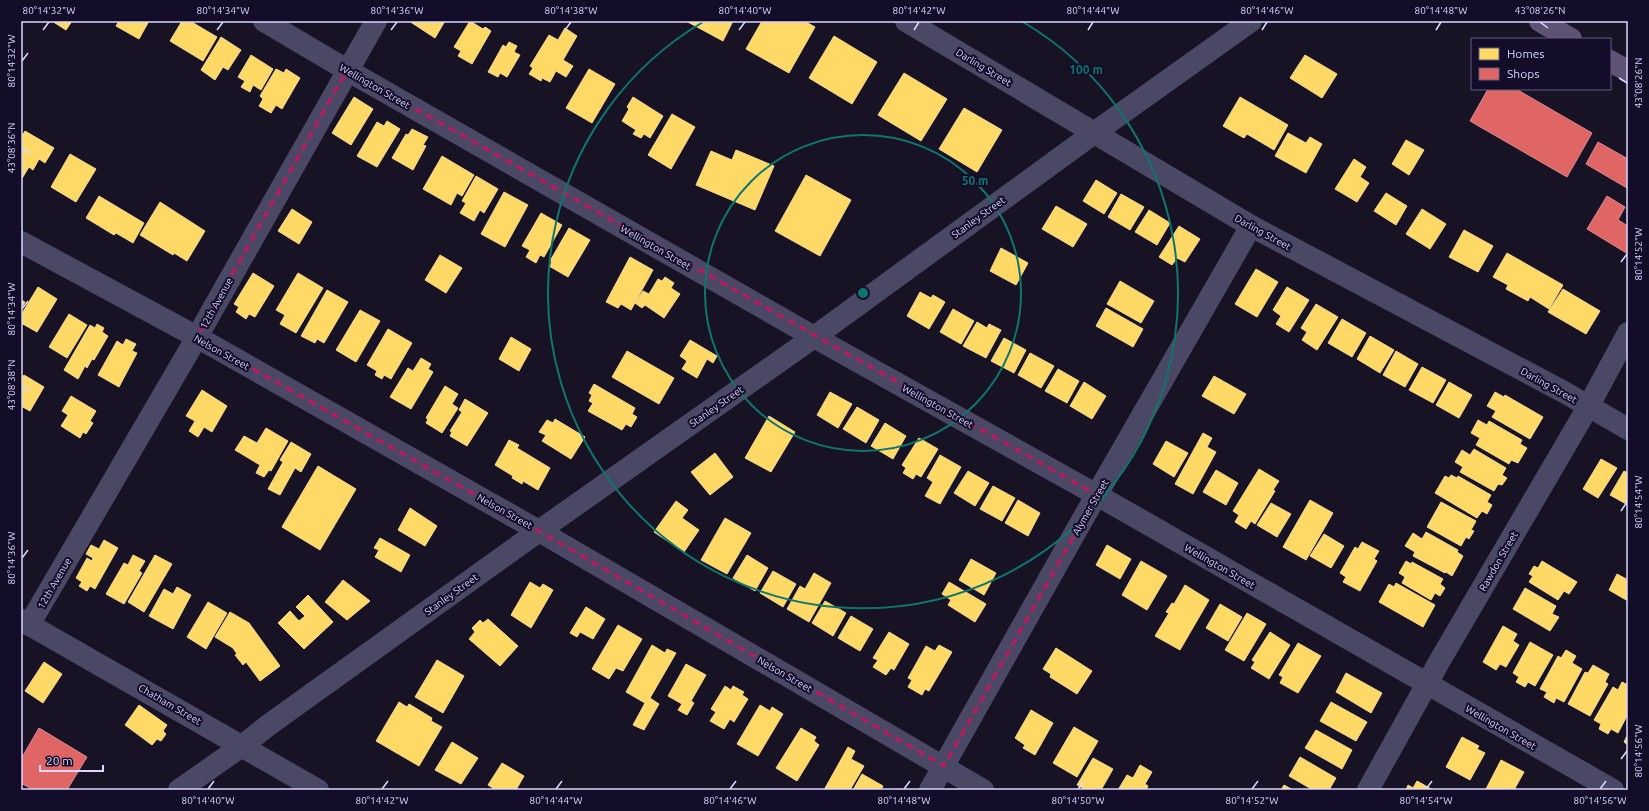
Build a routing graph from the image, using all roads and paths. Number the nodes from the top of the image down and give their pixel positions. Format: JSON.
{"nodes":[{"id":1,"x":264,"y":21,"type":"edge"},
{"id":2,"x":376,"y":21,"type":"edge"},
{"id":3,"x":906,"y":21,"type":"edge"},
{"id":4,"x":1251,"y":21,"type":"edge"},
{"id":5,"x":1540,"y":21,"type":"edge"},
{"id":6,"x":1569,"y":38,"type":"edge"},
{"id":7,"x":1611,"y":62,"type":"edge"},
{"id":8,"x":347,"y":70,"type":"junction"},
{"id":9,"x":1628,"y":71,"type":"edge"},
{"id":10,"x":1094,"y":133,"type":"junction"},
{"id":11,"x":1251,"y":226,"type":"junction"},
{"id":12,"x":21,"y":242,"type":"edge"},
{"id":13,"x":1628,"y":333,"type":"edge"},
{"id":14,"x":197,"y":337,"type":"junction"},
{"id":15,"x":814,"y":337,"type":"junction"},
{"id":16,"x":1588,"y":408,"type":"junction"},
{"id":17,"x":1628,"y":429,"type":"edge"},
{"id":18,"x":1097,"y":495,"type":"junction"},
{"id":19,"x":540,"y":531,"type":"junction"},
{"id":20,"x":25,"y":622,"type":"edge"},
{"id":21,"x":1426,"y":684,"type":"junction"},
{"id":22,"x":242,"y":746,"type":"junction"},
{"id":23,"x":944,"y":766,"type":"junction"},
{"id":24,"x":179,"y":790,"type":"edge"},
{"id":25,"x":318,"y":790,"type":"edge"},
{"id":26,"x":930,"y":790,"type":"edge"},
{"id":27,"x":983,"y":790,"type":"edge"},
{"id":28,"x":1368,"y":790,"type":"edge"},
{"id":29,"x":1613,"y":790,"type":"edge"}],
"edges":[{"from":1,"to":8,"type":"street","name":"Wellington Street"},
{"from":2,"to":8,"type":"street","name":"12th Avenue"},
{"from":3,"to":10,"type":"street","name":"Darling Street"},
{"from":4,"to":10,"type":"street","name":"Stanley Street"},
{"from":5,"to":6,"type":"main road"},
{"from":7,"to":9,"type":"main road"},
{"from":8,"to":14,"type":"street","name":"12th Avenue"},
{"from":8,"to":15,"type":"street","name":"Wellington Street"},
{"from":10,"to":11,"type":"street","name":"Darling Street"},
{"from":10,"to":15,"type":"street","name":"Stanley Street"},
{"from":11,"to":16,"type":"street","name":"Darling Street"},
{"from":11,"to":18,"type":"street","name":"Alymer Street"},
{"from":12,"to":14,"type":"street","name":"Nelson Street"},
{"from":13,"to":16,"type":"street","name":"Rawdon Street"},
{"from":14,"to":19,"type":"street","name":"Nelson Street"},
{"from":14,"to":20,"type":"street","name":"12th Avenue"},
{"from":15,"to":18,"type":"street","name":"Wellington Street"},
{"from":15,"to":19,"type":"street","name":"Stanley Street"},
{"from":16,"to":17,"type":"street","name":"Darling Street"},
{"from":16,"to":21,"type":"street","name":"Rawdon Street"},
{"from":18,"to":21,"type":"street","name":"Wellington Street"},
{"from":18,"to":23,"type":"street","name":"Alymer Street"},
{"from":19,"to":22,"type":"street","name":"Stanley Street"},
{"from":19,"to":23,"type":"street","name":"Nelson Street"},
{"from":20,"to":22,"type":"street","name":"Chatham Street"},
{"from":21,"to":28,"type":"street","name":"Rawdon Street"},
{"from":21,"to":29,"type":"street","name":"Wellington Street"},
{"from":22,"to":24,"type":"street","name":"Stanley Street"},
{"from":22,"to":25,"type":"street","name":"Chatham Street"},
{"from":23,"to":26,"type":"street","name":"Alymer Street"},
{"from":23,"to":27,"type":"street","name":"Nelson Street"}]}
